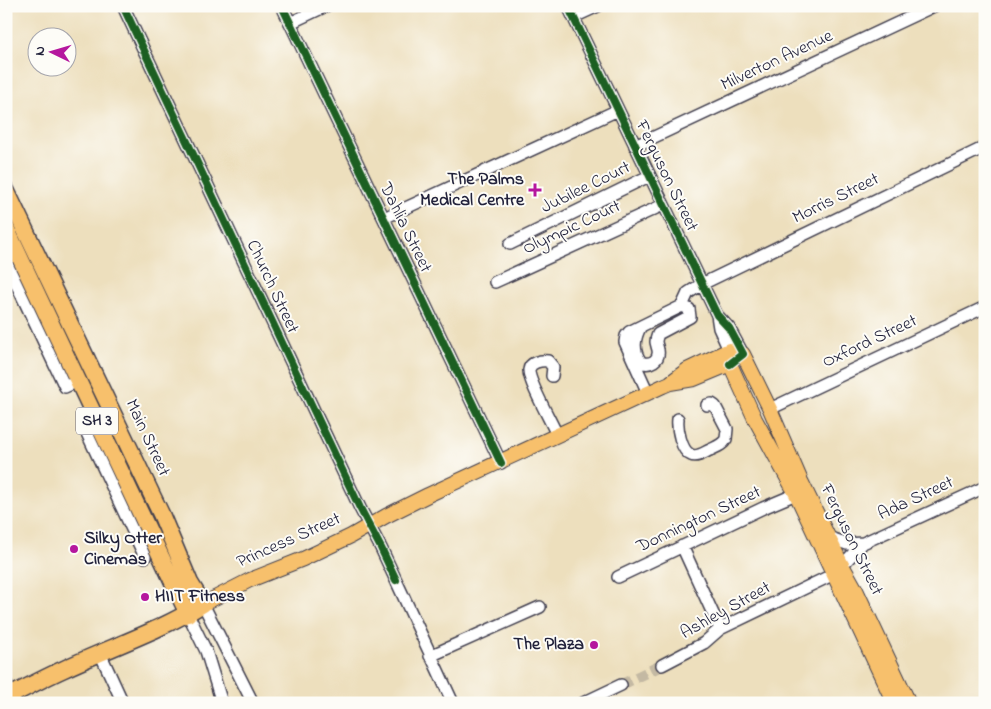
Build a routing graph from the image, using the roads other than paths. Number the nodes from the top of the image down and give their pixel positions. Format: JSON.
{"nodes":[{"id":1,"x":123,"y":6,"type":"edge"},
{"id":2,"x":282,"y":6,"type":"edge"},
{"id":3,"x":326,"y":6,"type":"edge"},
{"id":4,"x":568,"y":6,"type":"edge"},
{"id":5,"x":598,"y":6,"type":"edge"},
{"id":6,"x":934,"y":6,"type":"edge"},
{"id":7,"x":574,"y":17,"type":"junction"},
{"id":8,"x":290,"y":24,"type":"junction"},
{"id":9,"x":618,"y":110,"type":"junction"},
{"id":10,"x":635,"y":146,"type":"junction"},
{"id":11,"x":985,"y":147,"type":"edge"},
{"id":12,"x":649,"y":176,"type":"junction"},
{"id":13,"x":6,"y":190,"type":"edge"},
{"id":14,"x":663,"y":205,"type":"junction"},
{"id":15,"x":384,"y":218,"type":"junction"},
{"id":16,"x":6,"y":228,"type":"edge"},
{"id":17,"x":510,"y":244,"type":"dead end"},
{"id":18,"x":6,"y":262,"type":"edge"},
{"id":19,"x":495,"y":282,"type":"dead end"},
{"id":20,"x":702,"y":284,"type":"junction"},
{"id":21,"x":27,"y":290,"type":"junction"},
{"id":22,"x":684,"y":307,"type":"junction"},
{"id":23,"x":985,"y":307,"type":"edge"},
{"id":24,"x":641,"y":326,"type":"junction"},
{"id":25,"x":734,"y":356,"type":"junction"},
{"id":26,"x":552,"y":376,"type":"dead end"},
{"id":27,"x":648,"y":393,"type":"junction"},
{"id":28,"x":707,"y":405,"type":"dead end"},
{"id":29,"x":770,"y":409,"type":"junction"},
{"id":30,"x":678,"y":419,"type":"dead end"},
{"id":31,"x":85,"y":429,"type":"dead end"},
{"id":32,"x":558,"y":435,"type":"junction"},
{"id":33,"x":109,"y":463,"type":"junction"},
{"id":34,"x":501,"y":463,"type":"junction"},
{"id":35,"x":985,"y":486,"type":"edge"},
{"id":36,"x":796,"y":494,"type":"junction"},
{"id":37,"x":128,"y":505,"type":"junction"},
{"id":38,"x":369,"y":525,"type":"junction"},
{"id":39,"x":828,"y":537,"type":"junction"},
{"id":40,"x":862,"y":543,"type":"junction"},
{"id":41,"x":682,"y":546,"type":"junction"},
{"id":42,"x":145,"y":557,"type":"dead end"},
{"id":43,"x":838,"y":570,"type":"junction"},
{"id":44,"x":618,"y":577,"type":"dead end"},
{"id":45,"x":203,"y":604,"type":"junction"},
{"id":46,"x":540,"y":606,"type":"dead end"},
{"id":47,"x":188,"y":614,"type":"junction"},
{"id":48,"x":720,"y":629,"type":"junction"},
{"id":49,"x":100,"y":653,"type":"junction"},
{"id":50,"x":430,"y":656,"type":"junction"},
{"id":51,"x":662,"y":665,"type":"tunnel mouth"},
{"id":52,"x":621,"y":685,"type":"tunnel mouth"},
{"id":53,"x":10,"y":695,"type":"edge"},
{"id":54,"x":609,"y":698,"type":"edge"},
{"id":55,"x":123,"y":703,"type":"edge"},
{"id":56,"x":222,"y":703,"type":"edge"},
{"id":57,"x":254,"y":703,"type":"edge"},
{"id":58,"x":453,"y":703,"type":"edge"},
{"id":59,"x":583,"y":703,"type":"edge"},
{"id":60,"x":894,"y":703,"type":"edge"},
{"id":61,"x":909,"y":703,"type":"edge"}],
"edges":[{"from":1,"to":38,"type":"street","name":"Church Street"},
{"from":2,"to":8,"type":"street","name":"Dahlia Street"},
{"from":3,"to":8,"type":"street"},
{"from":4,"to":7,"type":"street","name":"Ferguson Street"},
{"from":5,"to":7,"type":"street"},
{"from":6,"to":10,"type":"street","name":"Milverton Avenue"},
{"from":7,"to":9,"type":"street","name":"Ferguson Street"},
{"from":8,"to":15,"type":"street","name":"Dahlia Street"},
{"from":9,"to":10,"type":"street","name":"Ferguson Street"},
{"from":9,"to":15,"type":"street"},
{"from":10,"to":12,"type":"street","name":"Ferguson Street"},
{"from":11,"to":20,"type":"street","name":"Morris Street"},
{"from":12,"to":14,"type":"street","name":"Ferguson Street"},
{"from":12,"to":17,"type":"street","name":"Jubilee Court"},
{"from":13,"to":45,"type":"highway","name":"Main Street","number":"SH 3"},
{"from":14,"to":19,"type":"street","name":"Olympic Court"},
{"from":14,"to":20,"type":"street","name":"Ferguson Street"},
{"from":15,"to":34,"type":"street","name":"Dahlia Street"},
{"from":16,"to":21,"type":"highway","number":"SH 3"},
{"from":18,"to":21,"type":"street"},
{"from":20,"to":22,"type":"street","name":"Morris Street"},
{"from":20,"to":25,"type":"street","name":"Ferguson Street"},
{"from":21,"to":33,"type":"highway","number":"SH 3"},
{"from":22,"to":24,"type":"street"},
{"from":22,"to":24,"type":"street"},
{"from":23,"to":29,"type":"street","name":"Oxford Street"},
{"from":24,"to":27,"type":"street"},
{"from":25,"to":27,"type":"main road","name":"Princess Street"},
{"from":25,"to":29,"type":"main road","name":"Ferguson Street"},
{"from":25,"to":36,"type":"main road","name":"Ferguson Street"},
{"from":26,"to":32,"type":"street"},
{"from":27,"to":32,"type":"main road","name":"Princess Street"},
{"from":28,"to":30,"type":"street"},
{"from":29,"to":39,"type":"main road","name":"Ferguson Street"},
{"from":31,"to":33,"type":"street"},
{"from":32,"to":34,"type":"main road","name":"Princess Street"},
{"from":33,"to":37,"type":"highway","number":"SH 3"},
{"from":34,"to":38,"type":"main road","name":"Princess Street"},
{"from":35,"to":40,"type":"street","name":"Ada Street"},
{"from":36,"to":41,"type":"street","name":"Donnington Street"},
{"from":36,"to":43,"type":"main road","name":"Ferguson Street"},
{"from":37,"to":42,"type":"street"},
{"from":37,"to":47,"type":"highway","number":"SH 3"},
{"from":38,"to":45,"type":"main road","name":"Princess Street"},
{"from":38,"to":50,"type":"street","name":"Church Street"},
{"from":39,"to":40,"type":"street"},
{"from":39,"to":43,"type":"main road","name":"Ferguson Street"},
{"from":40,"to":43,"type":"street","name":"Ada Street"},
{"from":41,"to":44,"type":"street","name":"Donnington Street"},
{"from":41,"to":48,"type":"street"},
{"from":43,"to":48,"type":"street","name":"Ashley Street"},
{"from":43,"to":60,"type":"main road","name":"Ferguson Street"},
{"from":43,"to":61,"type":"main road","name":"Ferguson Street"},
{"from":45,"to":47,"type":"highway","name":"Princess Street"},
{"from":45,"to":57,"type":"street","name":"Main Street"},
{"from":46,"to":50,"type":"street"},
{"from":47,"to":49,"type":"highway","name":"Princess Street"},
{"from":47,"to":56,"type":"street"},
{"from":48,"to":51,"type":"street","name":"Ashley Street"},
{"from":49,"to":53,"type":"highway","name":"Princess Street"},
{"from":49,"to":55,"type":"street"},
{"from":50,"to":58,"type":"street","name":"Church Street"},
{"from":52,"to":54,"type":"street"},
{"from":54,"to":59,"type":"street"}]}
